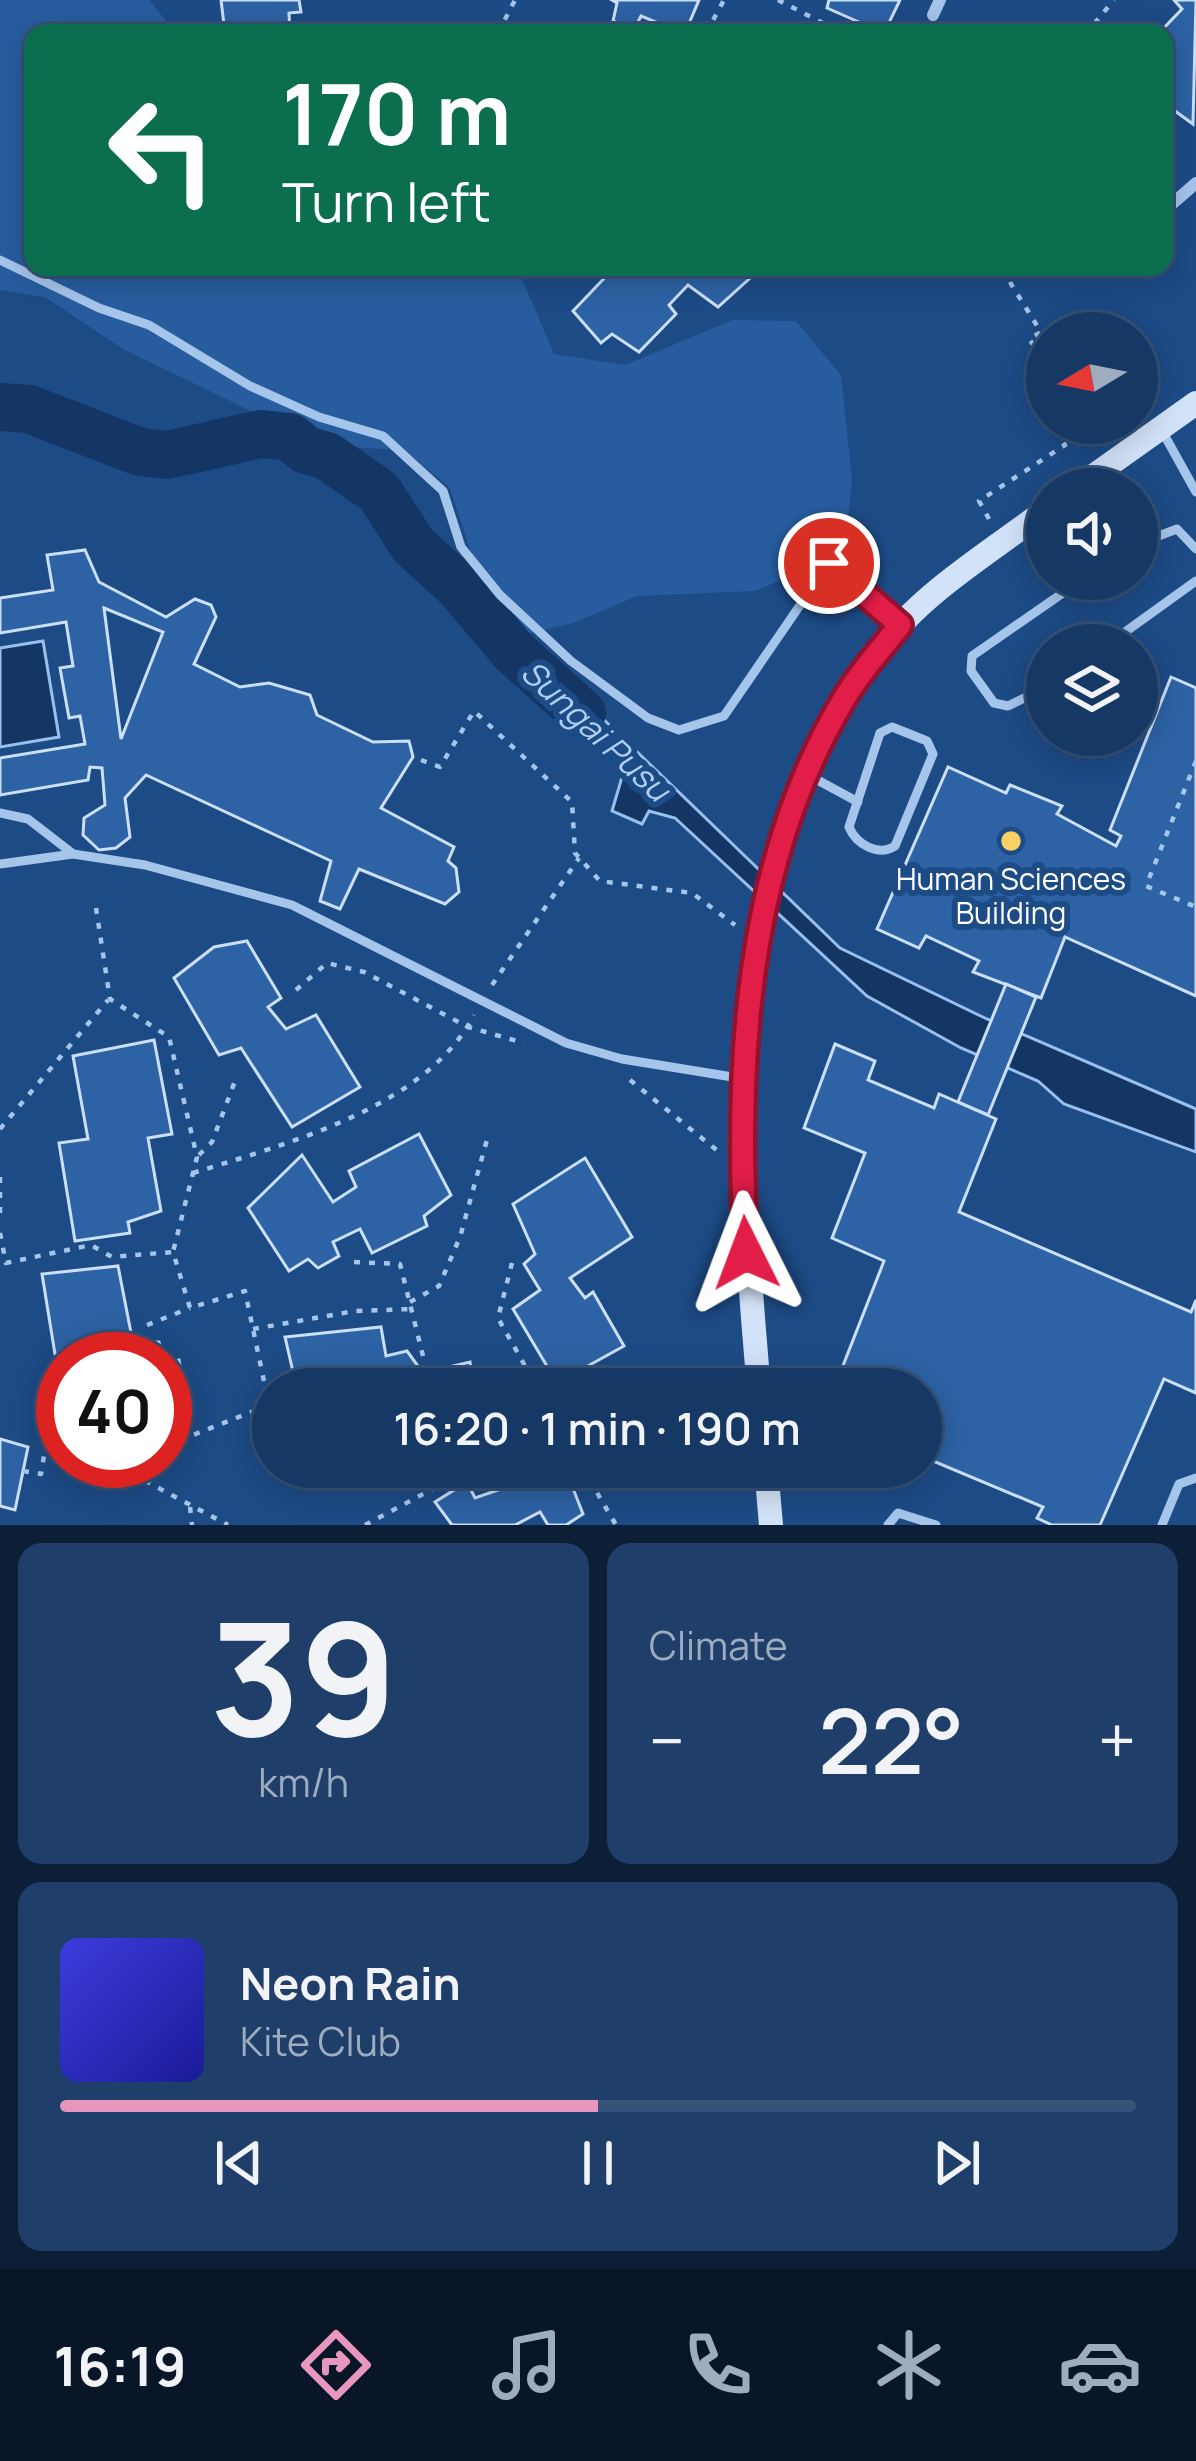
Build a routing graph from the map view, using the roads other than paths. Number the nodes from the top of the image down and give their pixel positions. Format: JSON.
{"nodes":[{"id":1,"x":940,"y":0,"type":"edge"},
{"id":2,"x":933,"y":15,"type":"dead end"},
{"id":3,"x":1196,"y":184,"type":"edge"},
{"id":4,"x":1173,"y":203,"type":"edge"},
{"id":5,"x":33,"y":276,"type":"edge"},
{"id":6,"x":1196,"y":403,"type":"edge"},
{"id":7,"x":1160,"y":428,"type":"junction"},
{"id":8,"x":1104,"y":468,"type":"edge"},
{"id":9,"x":1196,"y":493,"type":"edge"},
{"id":10,"x":1026,"y":525,"type":"edge"},
{"id":11,"x":1158,"y":537,"type":"edge"},
{"id":12,"x":1196,"y":549,"type":"edge"},
{"id":13,"x":1196,"y":581,"type":"edge"},
{"id":14,"x":1053,"y":600,"type":"edge"},
{"id":15,"x":1136,"y":624,"type":"edge"},
{"id":16,"x":900,"y":625,"type":"junction"},
{"id":17,"x":1026,"y":697,"type":"edge"},
{"id":18,"x":807,"y":775,"type":"junction"},
{"id":19,"x":858,"y":802,"type":"junction"},
{"id":20,"x":0,"y":813,"type":"edge"},
{"id":21,"x":73,"y":854,"type":"junction"},
{"id":22,"x":0,"y":864,"type":"edge"},
{"id":23,"x":745,"y":1079,"type":"junction"},
{"id":24,"x":757,"y":1368,"type":"edge"},
{"id":25,"x":1196,"y":1478,"type":"edge"},
{"id":26,"x":768,"y":1488,"type":"edge"},
{"id":27,"x":771,"y":1525,"type":"edge"},
{"id":28,"x":888,"y":1525,"type":"edge"},
{"id":29,"x":936,"y":1525,"type":"edge"},
{"id":30,"x":1162,"y":1525,"type":"edge"}],
"edges":[{"from":1,"to":2,"type":"street"},
{"from":3,"to":4,"type":"street"},
{"from":5,"to":16,"type":"lane"},
{"from":6,"to":7,"type":"street"},
{"from":7,"to":8,"type":"street"},
{"from":7,"to":9,"type":"lane"},
{"from":10,"to":16,"type":"street"},
{"from":11,"to":12,"type":"lane"},
{"from":13,"to":15,"type":"lane"},
{"from":14,"to":17,"type":"lane"},
{"from":16,"to":18,"type":"street"},
{"from":18,"to":19,"type":"lane"},
{"from":18,"to":23,"type":"street"},
{"from":19,"to":19,"type":"lane"},
{"from":20,"to":21,"type":"lane"},
{"from":21,"to":22,"type":"lane"},
{"from":21,"to":23,"type":"lane"},
{"from":23,"to":24,"type":"street"},
{"from":25,"to":30,"type":"lane"},
{"from":26,"to":27,"type":"street"},
{"from":28,"to":29,"type":"lane"}]}
